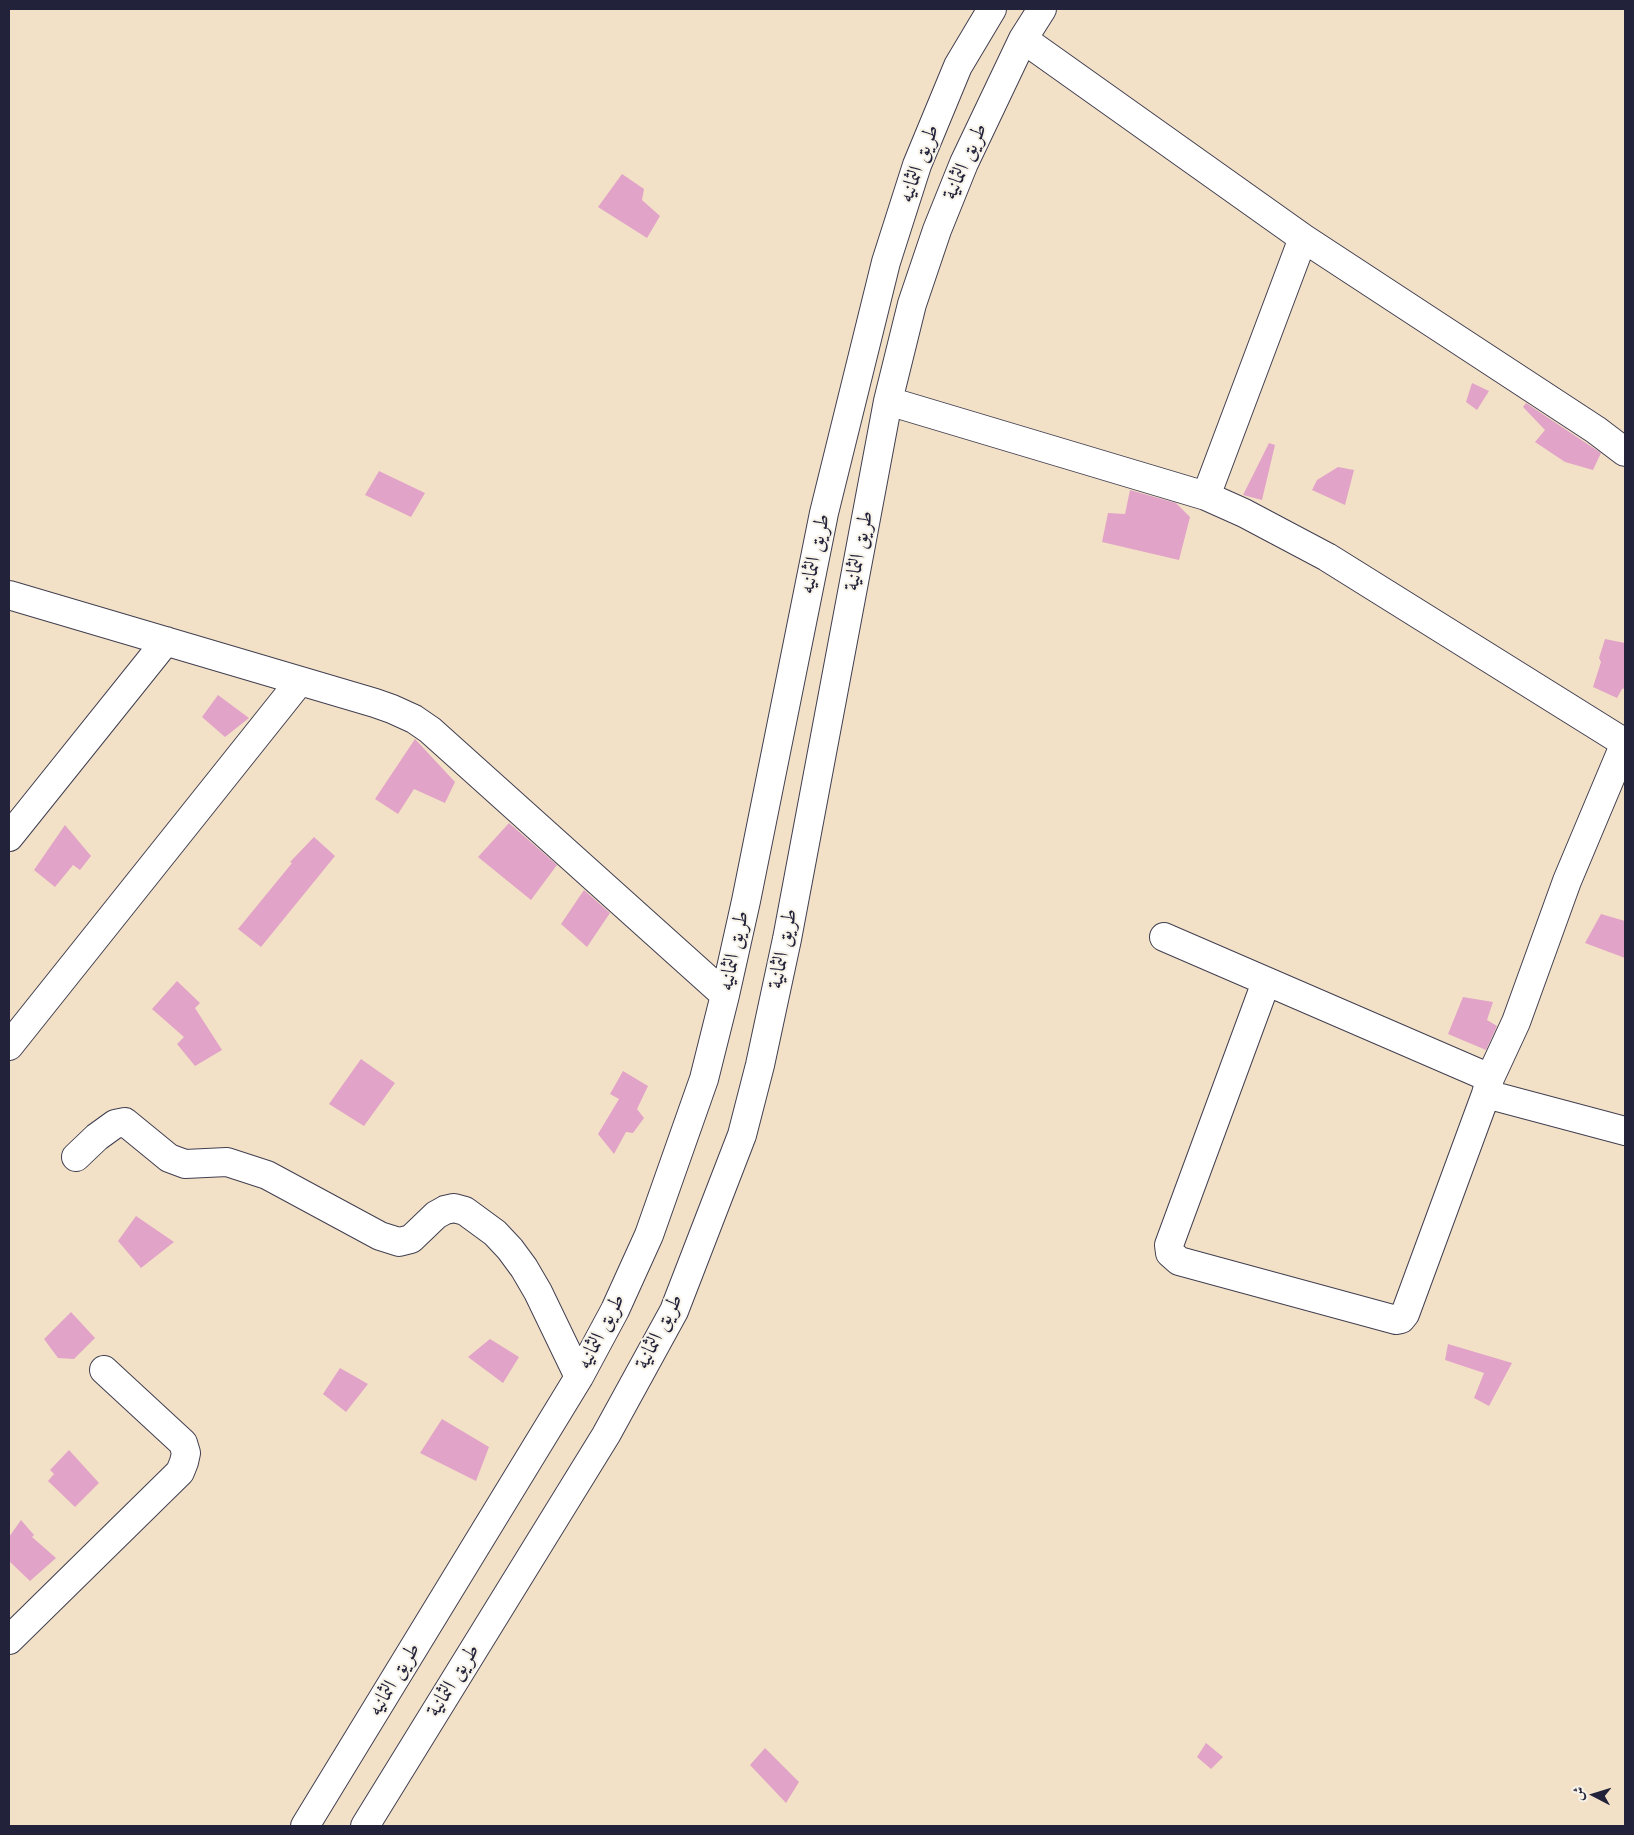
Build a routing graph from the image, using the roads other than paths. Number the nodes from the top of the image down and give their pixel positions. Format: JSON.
{"nodes":[{"id":1,"x":992,"y":9,"type":"edge"},
{"id":2,"x":1042,"y":9,"type":"edge"},
{"id":3,"x":1023,"y":39,"type":"junction"},
{"id":4,"x":1303,"y":238,"type":"junction"},
{"id":5,"x":888,"y":401,"type":"junction"},
{"id":6,"x":1625,"y":452,"type":"edge"},
{"id":7,"x":1206,"y":496,"type":"junction"},
{"id":8,"x":9,"y":594,"type":"edge"},
{"id":9,"x":166,"y":641,"type":"junction"},
{"id":10,"x":300,"y":681,"type":"junction"},
{"id":11,"x":1625,"y":743,"type":"edge"},
{"id":12,"x":9,"y":837,"type":"edge"},
{"id":13,"x":1164,"y":937,"type":"dead end"},
{"id":14,"x":1266,"y":982,"type":"junction"},
{"id":15,"x":726,"y":995,"type":"junction"},
{"id":16,"x":9,"y":1046,"type":"edge"},
{"id":17,"x":1488,"y":1086,"type":"junction"},
{"id":18,"x":1625,"y":1132,"type":"edge"},
{"id":19,"x":76,"y":1157,"type":"dead end"},
{"id":20,"x":104,"y":1370,"type":"dead end"},
{"id":21,"x":579,"y":1377,"type":"junction"},
{"id":22,"x":9,"y":1640,"type":"edge"},
{"id":23,"x":305,"y":1826,"type":"edge"},
{"id":24,"x":365,"y":1826,"type":"edge"}],
"edges":[{"from":1,"to":15,"type":"street","name":"طريق الثمانيه"},
{"from":2,"to":3,"type":"street","name":"طريق الثمانية"},
{"from":3,"to":4,"type":"street"},
{"from":3,"to":5,"type":"street","name":"طريق الثمانية"},
{"from":4,"to":6,"type":"street"},
{"from":4,"to":7,"type":"street"},
{"from":5,"to":7,"type":"street"},
{"from":5,"to":24,"type":"street","name":"طريق الثمانية"},
{"from":7,"to":11,"type":"street"},
{"from":8,"to":9,"type":"street"},
{"from":9,"to":10,"type":"street"},
{"from":9,"to":12,"type":"street"},
{"from":10,"to":15,"type":"street"},
{"from":10,"to":16,"type":"street"},
{"from":11,"to":17,"type":"street"},
{"from":13,"to":14,"type":"street"},
{"from":14,"to":17,"type":"street"},
{"from":14,"to":17,"type":"street"},
{"from":15,"to":21,"type":"street","name":"طريق الثمانيه"},
{"from":17,"to":18,"type":"street"},
{"from":19,"to":21,"type":"street"},
{"from":20,"to":22,"type":"street"},
{"from":21,"to":23,"type":"street","name":"طريق الثمانيه"}]}
